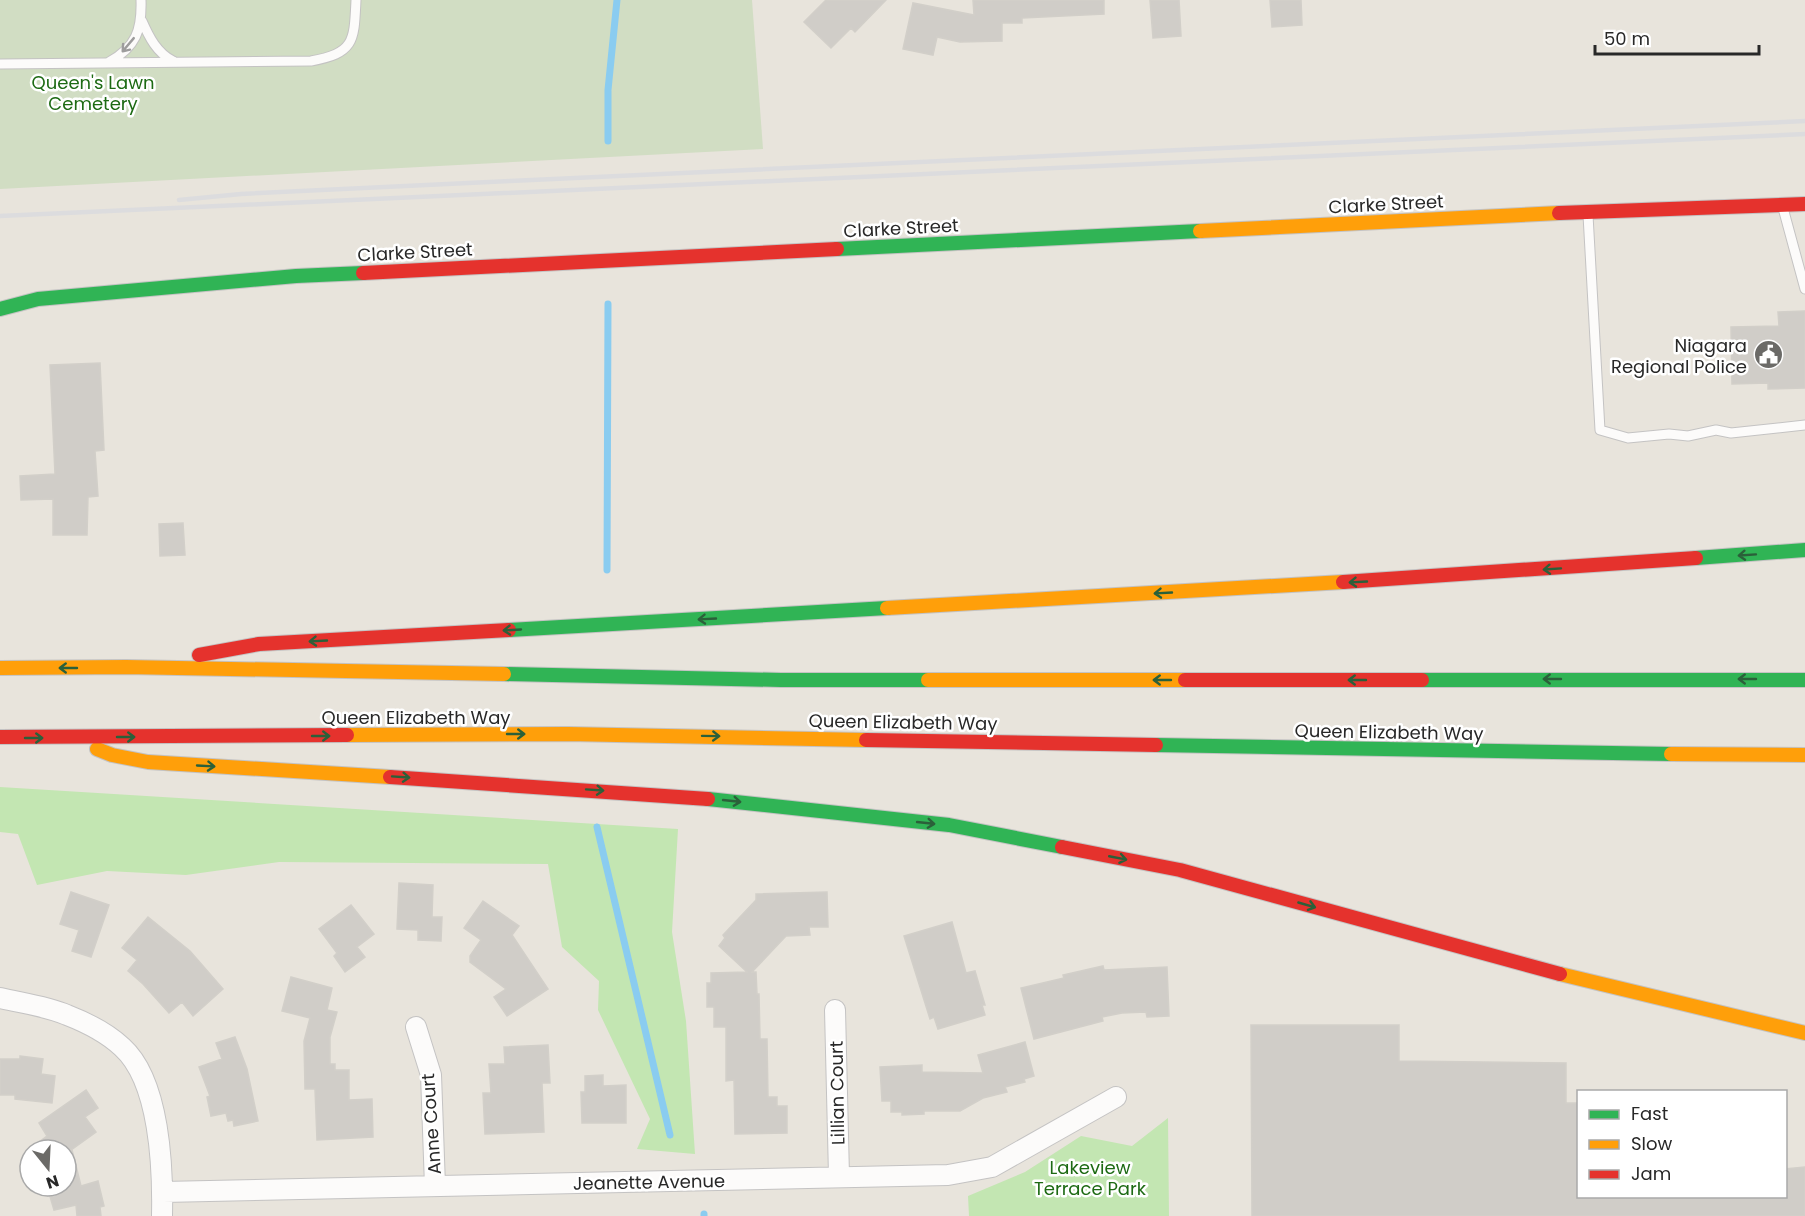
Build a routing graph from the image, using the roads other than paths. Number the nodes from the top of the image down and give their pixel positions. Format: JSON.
{"nodes":[{"id":1,"x":141,"y":0,"type":"edge"},
{"id":2,"x":356,"y":0,"type":"edge"},
{"id":3,"x":142,"y":21,"type":"junction"},
{"id":4,"x":175,"y":62,"type":"junction"},
{"id":5,"x":107,"y":63,"type":"junction"},
{"id":6,"x":0,"y":64,"type":"edge"},
{"id":7,"x":1805,"y":204,"type":"edge"},
{"id":8,"x":1782,"y":206,"type":"junction"},
{"id":9,"x":1587,"y":212,"type":"junction"},
{"id":10,"x":1805,"y":290,"type":"edge"},
{"id":11,"x":0,"y":309,"type":"edge"},
{"id":12,"x":1805,"y":426,"type":"edge"},
{"id":13,"x":1805,"y":550,"type":"edge"},
{"id":14,"x":0,"y":668,"type":"edge"},
{"id":15,"x":126,"y":668,"type":"junction"},
{"id":16,"x":1805,"y":680,"type":"edge"},
{"id":17,"x":0,"y":737,"type":"edge"},
{"id":18,"x":68,"y":738,"type":"junction"},
{"id":19,"x":1805,"y":755,"type":"edge"},
{"id":20,"x":0,"y":998,"type":"edge"},
{"id":21,"x":835,"y":1010,"type":"dead end"},
{"id":22,"x":416,"y":1027,"type":"dead end"},
{"id":23,"x":1805,"y":1033,"type":"edge"},
{"id":24,"x":1116,"y":1097,"type":"dead end"},
{"id":25,"x":839,"y":1176,"type":"junction"},
{"id":26,"x":435,"y":1186,"type":"junction"},
{"id":27,"x":163,"y":1192,"type":"junction"},
{"id":28,"x":162,"y":1216,"type":"edge"}],
"edges":[{"from":1,"to":3,"type":"lane"},
{"from":2,"to":4,"type":"lane"},
{"from":3,"to":4,"type":"lane"},
{"from":3,"to":5,"type":"lane","one_way":true},
{"from":4,"to":5,"type":"lane"},
{"from":5,"to":6,"type":"lane"},
{"from":7,"to":8,"type":"main road","name":"Clarke Street"},
{"from":8,"to":9,"type":"main road","name":"Clarke Street"},
{"from":8,"to":10,"type":"lane"},
{"from":9,"to":11,"type":"main road","name":"Clarke Street"},
{"from":9,"to":12,"type":"lane"},
{"from":13,"to":15,"type":"main road","one_way":true},
{"from":15,"to":14,"type":"main road","one_way":true},
{"from":16,"to":15,"type":"main road","one_way":true},
{"from":17,"to":18,"type":"main road","name":"Queen Elizabeth Way","one_way":true},
{"from":18,"to":19,"type":"main road","name":"Queen Elizabeth Way","one_way":true},
{"from":18,"to":23,"type":"main road","one_way":true},
{"from":20,"to":27,"type":"street"},
{"from":21,"to":25,"type":"street","name":"Lillian Court"},
{"from":22,"to":26,"type":"street","name":"Anne Court"},
{"from":24,"to":25,"type":"street","name":"Jeanette Avenue"},
{"from":25,"to":26,"type":"street","name":"Jeanette Avenue"},
{"from":26,"to":27,"type":"street","name":"Jeanette Avenue"},
{"from":27,"to":28,"type":"street"}]}
